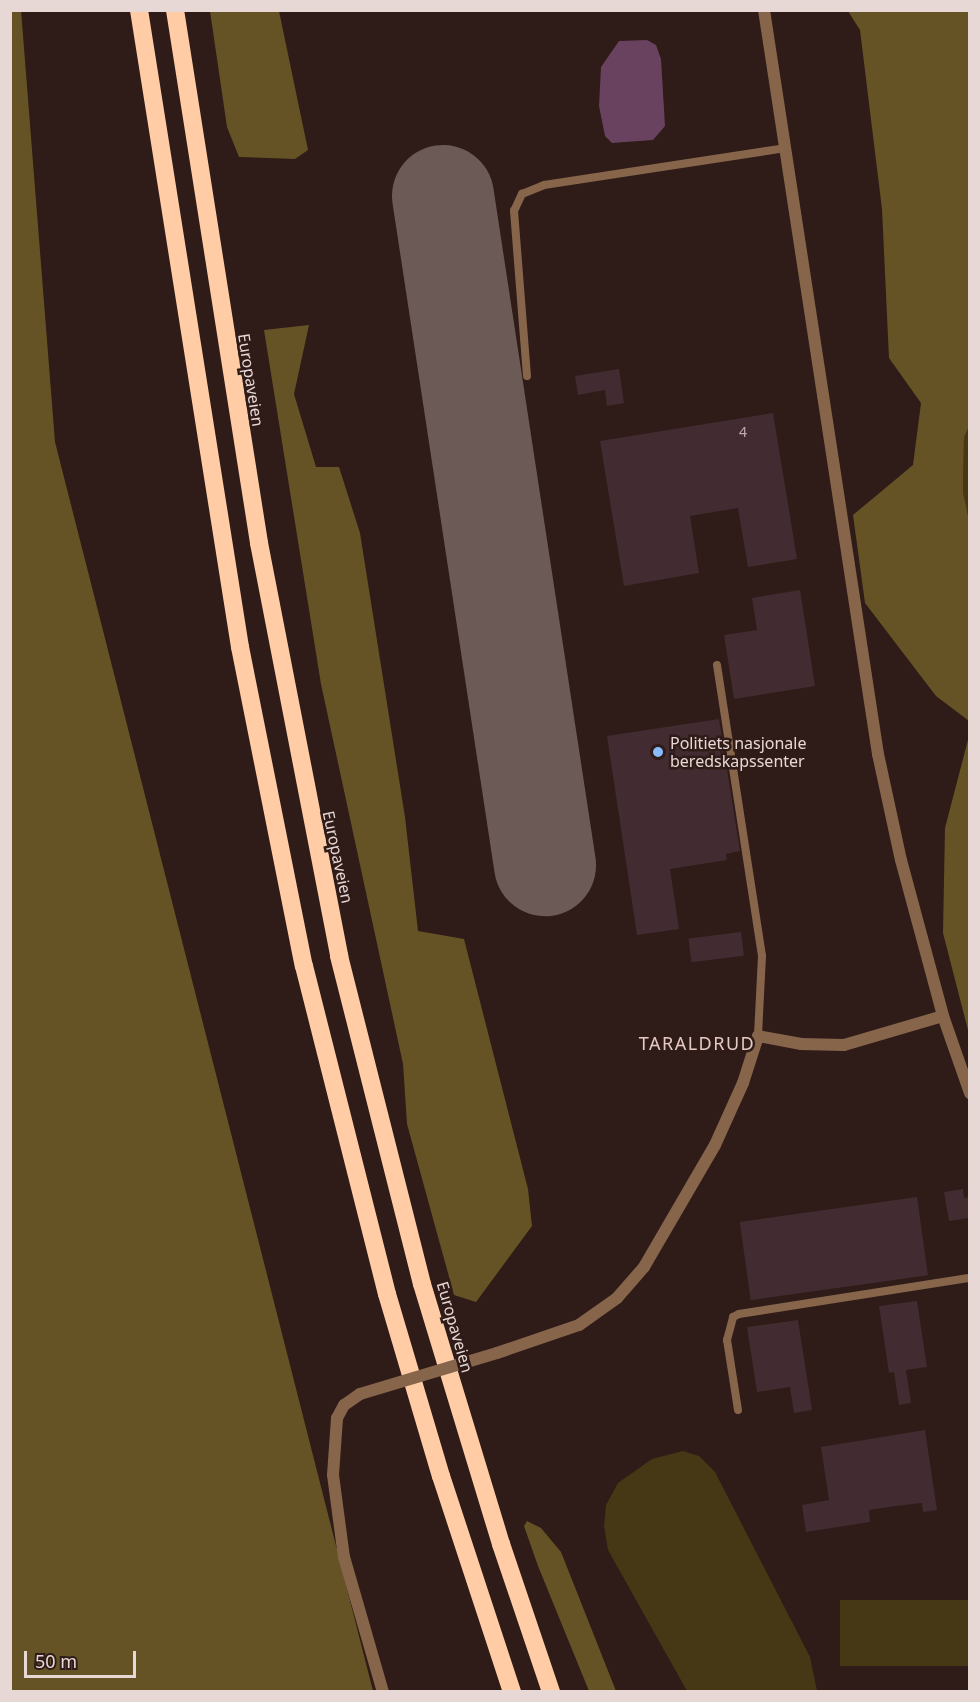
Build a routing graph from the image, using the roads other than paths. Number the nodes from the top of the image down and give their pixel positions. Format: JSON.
{"nodes":[{"id":1,"x":139,"y":10,"type":"edge"},
{"id":2,"x":176,"y":10,"type":"edge"},
{"id":3,"x":764,"y":10,"type":"edge"},
{"id":4,"x":784,"y":148,"type":"junction"},
{"id":5,"x":527,"y":376,"type":"dead end"},
{"id":6,"x":717,"y":665,"type":"dead end"},
{"id":7,"x":943,"y":1016,"type":"junction"},
{"id":8,"x":758,"y":1036,"type":"junction"},
{"id":9,"x":969,"y":1093,"type":"edge"},
{"id":10,"x":969,"y":1278,"type":"edge"},
{"id":11,"x":738,"y":1410,"type":"dead end"},
{"id":12,"x":383,"y":1692,"type":"edge"},
{"id":13,"x":512,"y":1692,"type":"edge"},
{"id":14,"x":551,"y":1692,"type":"edge"}],
"edges":[{"from":1,"to":13,"type":"highway"},
{"from":2,"to":14,"type":"highway","name":"Europaveien"},
{"from":3,"to":4,"type":"street"},
{"from":4,"to":5,"type":"lane"},
{"from":4,"to":7,"type":"street"},
{"from":6,"to":8,"type":"lane"},
{"from":7,"to":8,"type":"street"},
{"from":7,"to":9,"type":"street"},
{"from":8,"to":12,"type":"street","bridge":true},
{"from":10,"to":11,"type":"lane"}]}
